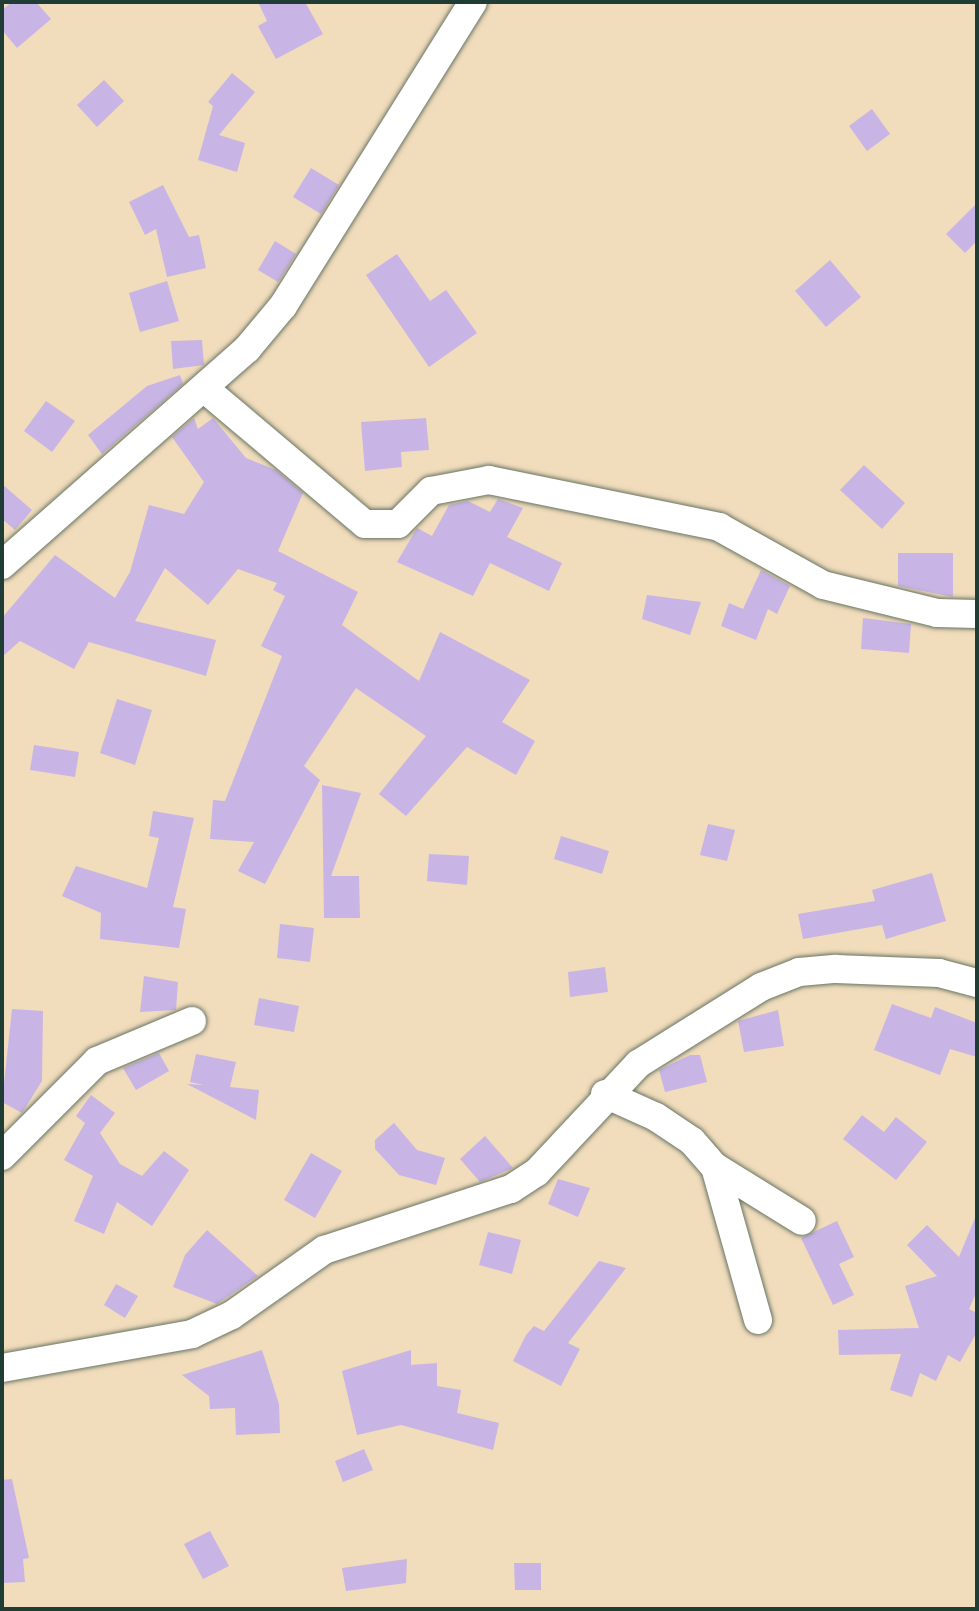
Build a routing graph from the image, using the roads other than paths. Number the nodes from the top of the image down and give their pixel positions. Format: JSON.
{"nodes":[{"id":1,"x":473,"y":2,"type":"edge"},
{"id":2,"x":205,"y":389,"type":"junction"},
{"id":3,"x":2,"y":565,"type":"edge"},
{"id":4,"x":977,"y":614,"type":"edge"},
{"id":5,"x":977,"y":983,"type":"edge"},
{"id":6,"x":192,"y":1021,"type":"dead end"},
{"id":7,"x":606,"y":1094,"type":"junction"},
{"id":8,"x":2,"y":1156,"type":"edge"},
{"id":9,"x":715,"y":1167,"type":"junction"},
{"id":10,"x":802,"y":1222,"type":"dead end"},
{"id":11,"x":758,"y":1320,"type":"dead end"},
{"id":12,"x":2,"y":1368,"type":"edge"}],
"edges":[{"from":1,"to":2,"type":"street"},
{"from":2,"to":3,"type":"street"},
{"from":2,"to":4,"type":"street"},
{"from":5,"to":7,"type":"street"},
{"from":6,"to":8,"type":"street"},
{"from":7,"to":9,"type":"street"},
{"from":7,"to":12,"type":"street"},
{"from":9,"to":10,"type":"street"},
{"from":9,"to":11,"type":"street"}]}
